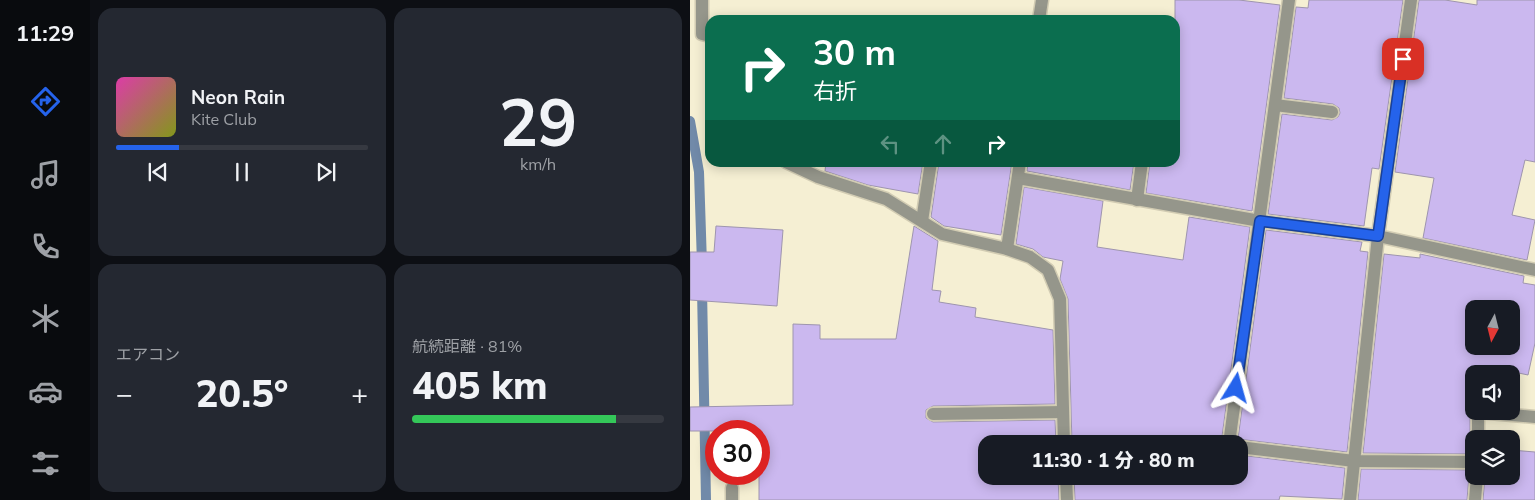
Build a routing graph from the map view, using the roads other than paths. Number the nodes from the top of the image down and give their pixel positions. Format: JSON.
{"nodes":[{"id":1,"x":702,"y":0,"type":"edge"},
{"id":2,"x":1042,"y":0,"type":"edge"},
{"id":3,"x":1289,"y":0,"type":"edge"},
{"id":4,"x":1411,"y":0,"type":"edge"},
{"id":5,"x":1040,"y":15,"type":"edge"},
{"id":6,"x":705,"y":35,"type":"edge"},
{"id":7,"x":1275,"y":105,"type":"junction"},
{"id":8,"x":1332,"y":112,"type":"dead end"},
{"id":9,"x":797,"y":167,"type":"edge"},
{"id":10,"x":930,"y":167,"type":"edge"},
{"id":11,"x":1019,"y":167,"type":"edge"},
{"id":12,"x":1141,"y":167,"type":"edge"},
{"id":13,"x":1018,"y":178,"type":"junction"},
{"id":14,"x":1137,"y":200,"type":"junction"},
{"id":15,"x":922,"y":221,"type":"junction"},
{"id":16,"x":1260,"y":221,"type":"junction"},
{"id":17,"x":1378,"y":236,"type":"junction"},
{"id":18,"x":1007,"y":249,"type":"junction"},
{"id":19,"x":1535,"y":270,"type":"edge"},
{"id":20,"x":1062,"y":412,"type":"junction"},
{"id":21,"x":933,"y":414,"type":"dead end"},
{"id":22,"x":1535,"y":416,"type":"edge"},
{"id":23,"x":1478,"y":430,"type":"edge"},
{"id":24,"x":1063,"y":435,"type":"edge"},
{"id":25,"x":1230,"y":435,"type":"edge"},
{"id":26,"x":1248,"y":448,"type":"edge"},
{"id":27,"x":1354,"y":461,"type":"junction"},
{"id":28,"x":1465,"y":462,"type":"edge"},
{"id":29,"x":1066,"y":485,"type":"edge"},
{"id":30,"x":1476,"y":485,"type":"edge"},
{"id":31,"x":1067,"y":500,"type":"edge"},
{"id":32,"x":1350,"y":500,"type":"edge"},
{"id":33,"x":1475,"y":500,"type":"edge"}],
"edges":[{"from":1,"to":6,"type":"street"},
{"from":2,"to":5,"type":"street"},
{"from":3,"to":7,"type":"street"},
{"from":4,"to":17,"type":"street"},
{"from":7,"to":8,"type":"street"},
{"from":7,"to":16,"type":"street"},
{"from":9,"to":15,"type":"street"},
{"from":10,"to":15,"type":"street"},
{"from":11,"to":13,"type":"street"},
{"from":12,"to":14,"type":"street"},
{"from":13,"to":14,"type":"street"},
{"from":13,"to":18,"type":"street"},
{"from":14,"to":16,"type":"street"},
{"from":15,"to":18,"type":"street"},
{"from":16,"to":17,"type":"street"},
{"from":16,"to":25,"type":"street"},
{"from":17,"to":19,"type":"street"},
{"from":17,"to":27,"type":"street"},
{"from":18,"to":20,"type":"street"},
{"from":20,"to":21,"type":"street"},
{"from":20,"to":24,"type":"street"},
{"from":22,"to":23,"type":"street"},
{"from":26,"to":27,"type":"street"},
{"from":27,"to":28,"type":"street"},
{"from":27,"to":32,"type":"street"},
{"from":29,"to":31,"type":"street"},
{"from":30,"to":33,"type":"street"}]}
